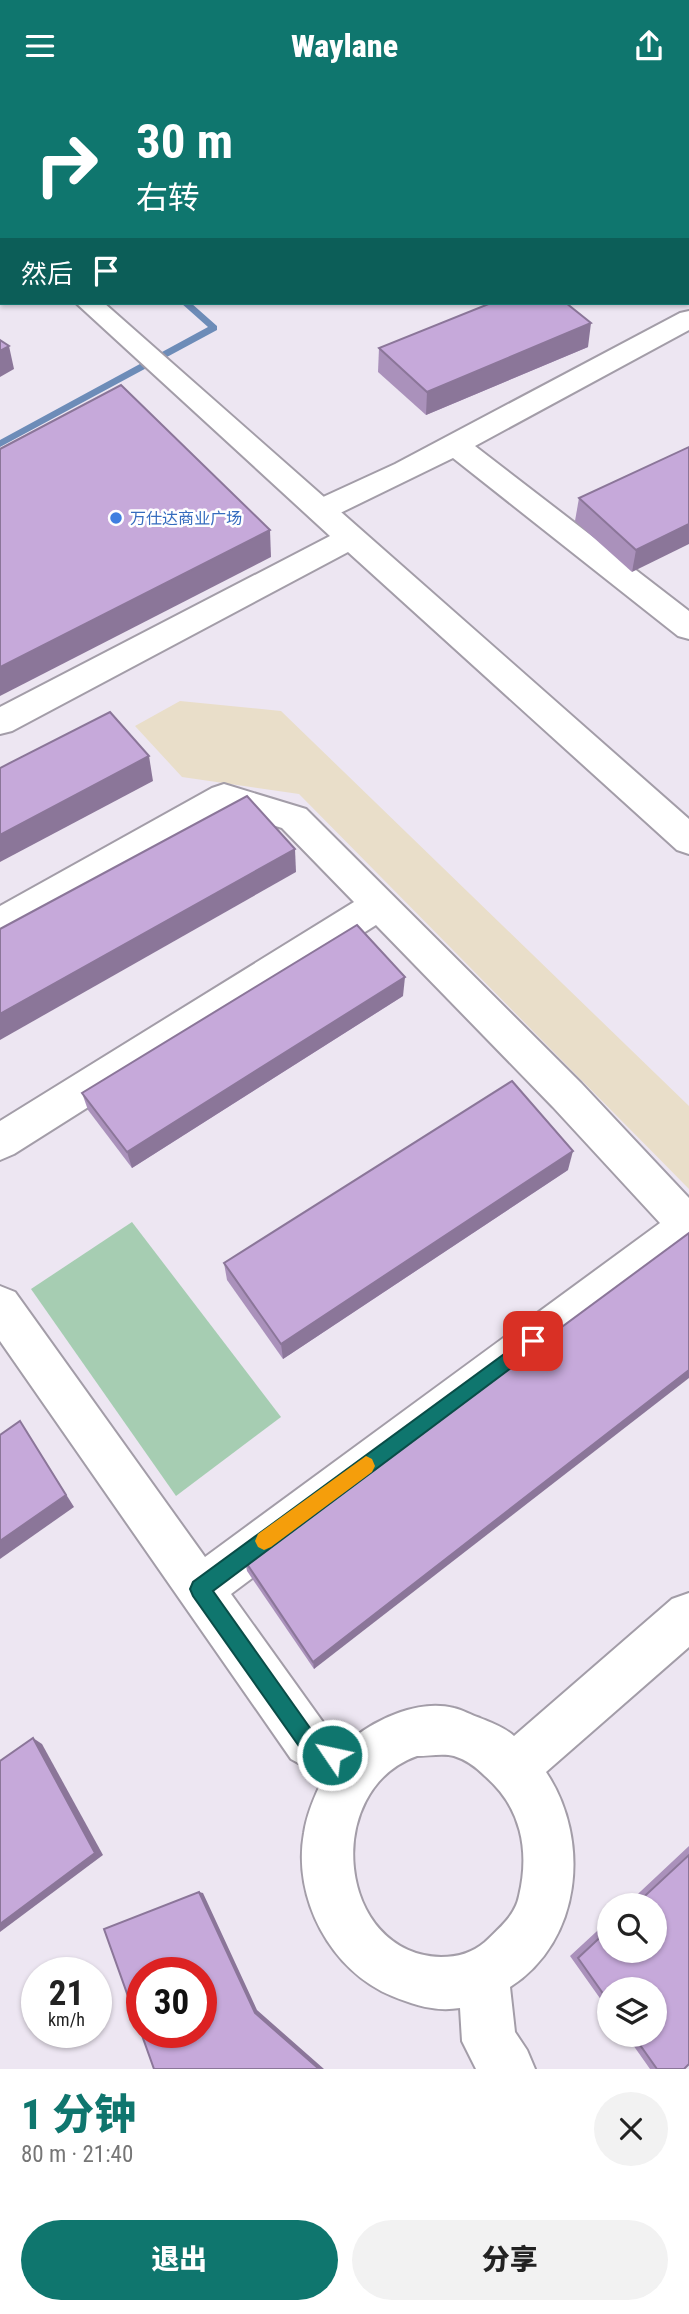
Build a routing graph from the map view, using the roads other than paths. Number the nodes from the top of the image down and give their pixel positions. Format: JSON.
{"nodes":[{"id":1,"x":91,"y":305,"type":"edge"},
{"id":2,"x":689,"y":319,"type":"edge"},
{"id":3,"x":454,"y":444,"type":"junction"},
{"id":4,"x":321,"y":510,"type":"junction"},
{"id":5,"x":351,"y":538,"type":"junction"},
{"id":6,"x":689,"y":628,"type":"edge"},
{"id":7,"x":0,"y":722,"type":"edge"},
{"id":8,"x":689,"y":840,"type":"edge"},
{"id":9,"x":379,"y":905,"type":"junction"},
{"id":10,"x":0,"y":924,"type":"edge"},
{"id":11,"x":0,"y":1142,"type":"edge"},
{"id":12,"x":689,"y":1226,"type":"edge"},
{"id":13,"x":0,"y":1306,"type":"edge"},
{"id":14,"x":200,"y":1589,"type":"junction"},
{"id":15,"x":689,"y":1616,"type":"edge"},
{"id":16,"x":516,"y":1766,"type":"junction"},
{"id":17,"x":356,"y":1768,"type":"junction"},
{"id":18,"x":483,"y":1976,"type":"junction"},
{"id":19,"x":508,"y":2069,"type":"edge"}],
"edges":[{"from":1,"to":4,"type":"street"},
{"from":2,"to":3,"type":"street"},
{"from":3,"to":4,"type":"street"},
{"from":3,"to":6,"type":"street"},
{"from":4,"to":5,"type":"street"},
{"from":5,"to":7,"type":"street"},
{"from":5,"to":8,"type":"street"},
{"from":9,"to":10,"type":"street"},
{"from":9,"to":11,"type":"street"},
{"from":9,"to":12,"type":"street"},
{"from":12,"to":14,"type":"street"},
{"from":13,"to":14,"type":"street"},
{"from":14,"to":17,"type":"street"},
{"from":15,"to":16,"type":"street"},
{"from":16,"to":17,"type":"street"},
{"from":16,"to":18,"type":"street"},
{"from":17,"to":18,"type":"street"},
{"from":18,"to":19,"type":"street"}]}
